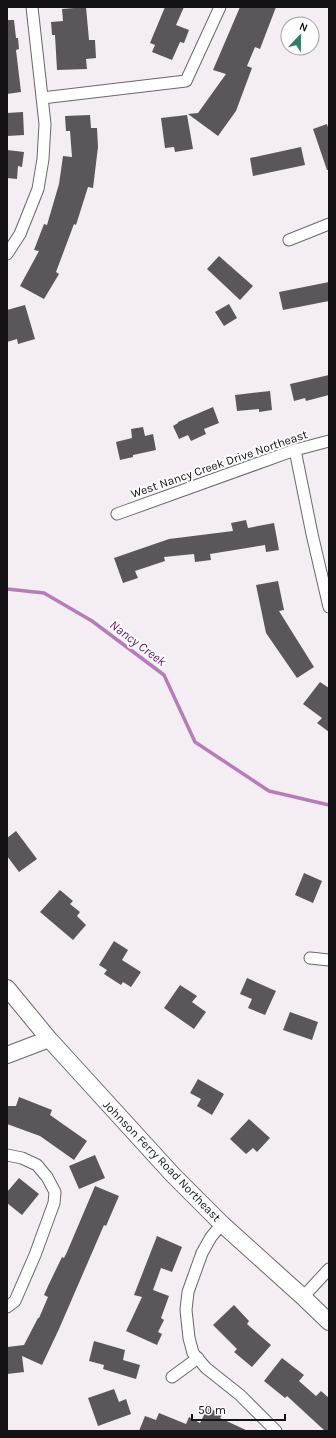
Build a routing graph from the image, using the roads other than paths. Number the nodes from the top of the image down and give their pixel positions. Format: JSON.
{"nodes":[{"id":1,"x":32,"y":7,"type":"edge"},
{"id":2,"x":220,"y":7,"type":"edge"},
{"id":3,"x":42,"y":98,"type":"junction"},
{"id":4,"x":329,"y":224,"type":"edge"},
{"id":5,"x":289,"y":240,"type":"dead end"},
{"id":6,"x":7,"y":254,"type":"edge"},
{"id":7,"x":329,"y":441,"type":"edge"},
{"id":8,"x":295,"y":450,"type":"junction"},
{"id":9,"x":117,"y":514,"type":"dead end"},
{"id":10,"x":329,"y":607,"type":"edge"},
{"id":11,"x":310,"y":958,"type":"dead end"},
{"id":12,"x":329,"y":960,"type":"edge"},
{"id":13,"x":7,"y":988,"type":"edge"},
{"id":14,"x":49,"y":1039,"type":"junction"},
{"id":15,"x":7,"y":1055,"type":"edge"},
{"id":16,"x":7,"y":1155,"type":"edge"},
{"id":17,"x":222,"y":1224,"type":"junction"},
{"id":18,"x":329,"y":1269,"type":"edge"},
{"id":19,"x":304,"y":1297,"type":"junction"},
{"id":20,"x":7,"y":1307,"type":"edge"},
{"id":21,"x":329,"y":1322,"type":"edge"},
{"id":22,"x":198,"y":1358,"type":"junction"},
{"id":23,"x":172,"y":1377,"type":"dead end"},
{"id":24,"x":276,"y":1431,"type":"edge"}],
"edges":[{"from":1,"to":3,"type":"street"},
{"from":2,"to":3,"type":"street"},
{"from":3,"to":6,"type":"street"},
{"from":4,"to":5,"type":"street"},
{"from":7,"to":8,"type":"street","name":"West Nancy Creek Drive Northeast"},
{"from":8,"to":9,"type":"street","name":"West Nancy Creek Drive Northeast"},
{"from":8,"to":10,"type":"street"},
{"from":11,"to":12,"type":"street"},
{"from":13,"to":14,"type":"main road","name":"Johnson Ferry Road Northeast"},
{"from":14,"to":15,"type":"main road"},
{"from":14,"to":17,"type":"main road","name":"Johnson Ferry Road Northeast"},
{"from":16,"to":20,"type":"street"},
{"from":17,"to":19,"type":"main road","name":"Johnson Ferry Road Northeast"},
{"from":17,"to":22,"type":"street"},
{"from":18,"to":19,"type":"street"},
{"from":19,"to":21,"type":"main road","name":"Johnson Ferry Road Northeast"},
{"from":22,"to":23,"type":"street"},
{"from":22,"to":24,"type":"street"}]}
